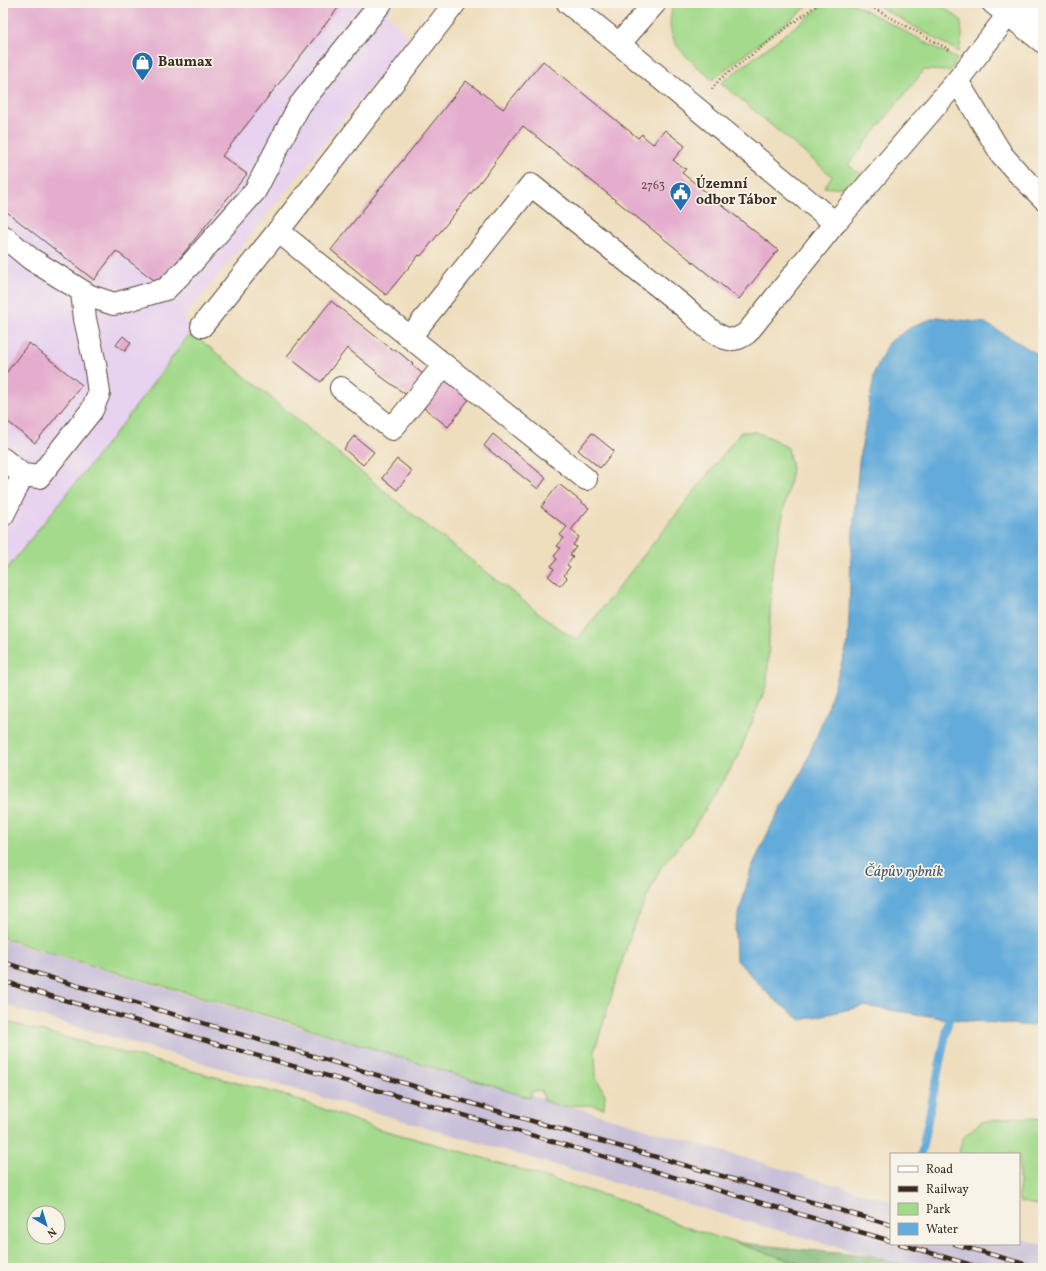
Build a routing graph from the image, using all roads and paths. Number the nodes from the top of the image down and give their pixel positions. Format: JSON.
{"nodes":[{"id":1,"x":380,"y":3,"type":"edge"},
{"id":2,"x":455,"y":3,"type":"edge"},
{"id":3,"x":568,"y":3,"type":"edge"},
{"id":4,"x":655,"y":3,"type":"edge"},
{"id":5,"x":803,"y":3,"type":"edge"},
{"id":6,"x":864,"y":3,"type":"edge"},
{"id":7,"x":1026,"y":3,"type":"edge"},
{"id":8,"x":818,"y":4,"type":"edge"},
{"id":9,"x":1001,"y":9,"type":"edge"},
{"id":10,"x":1043,"y":18,"type":"edge"},
{"id":11,"x":1043,"y":42,"type":"edge"},
{"id":12,"x":619,"y":44,"type":"junction"},
{"id":13,"x":952,"y":51,"type":"dead end"},
{"id":14,"x":957,"y":81,"type":"junction"},
{"id":15,"x":696,"y":107,"type":"junction"},
{"id":16,"x":1043,"y":198,"type":"edge"},
{"id":17,"x":835,"y":223,"type":"junction"},
{"id":18,"x":278,"y":231,"type":"junction"},
{"id":19,"x":3,"y":236,"type":"edge"},
{"id":20,"x":82,"y":292,"type":"junction"},
{"id":21,"x":202,"y":326,"type":"dead end"},
{"id":22,"x":410,"y":337,"type":"junction"},
{"id":23,"x":444,"y":365,"type":"junction"},
{"id":24,"x":341,"y":388,"type":"dead end"},
{"id":25,"x":3,"y":459,"type":"edge"},
{"id":26,"x":23,"y":475,"type":"junction"},
{"id":27,"x":586,"y":479,"type":"dead end"},
{"id":28,"x":3,"y":515,"type":"edge"}],
"edges":[{"from":1,"to":20,"type":"main road"},
{"from":2,"to":18,"type":"main road"},
{"from":3,"to":12,"type":"main road"},
{"from":4,"to":12,"type":"main road"},
{"from":5,"to":8,"type":"path"},
{"from":6,"to":13,"type":"path"},
{"from":7,"to":10,"type":"main road"},
{"from":8,"to":15,"type":"path"},
{"from":9,"to":11,"type":"main road"},
{"from":9,"to":14,"type":"main road"},
{"from":12,"to":15,"type":"main road"},
{"from":14,"to":16,"type":"main road"},
{"from":14,"to":17,"type":"main road"},
{"from":15,"to":17,"type":"main road"},
{"from":17,"to":22,"type":"main road"},
{"from":18,"to":21,"type":"main road"},
{"from":18,"to":22,"type":"main road"},
{"from":19,"to":20,"type":"main road"},
{"from":20,"to":26,"type":"main road"},
{"from":22,"to":23,"type":"main road"},
{"from":23,"to":24,"type":"main road"},
{"from":23,"to":27,"type":"main road"},
{"from":25,"to":26,"type":"main road"},
{"from":26,"to":28,"type":"main road"}]}
